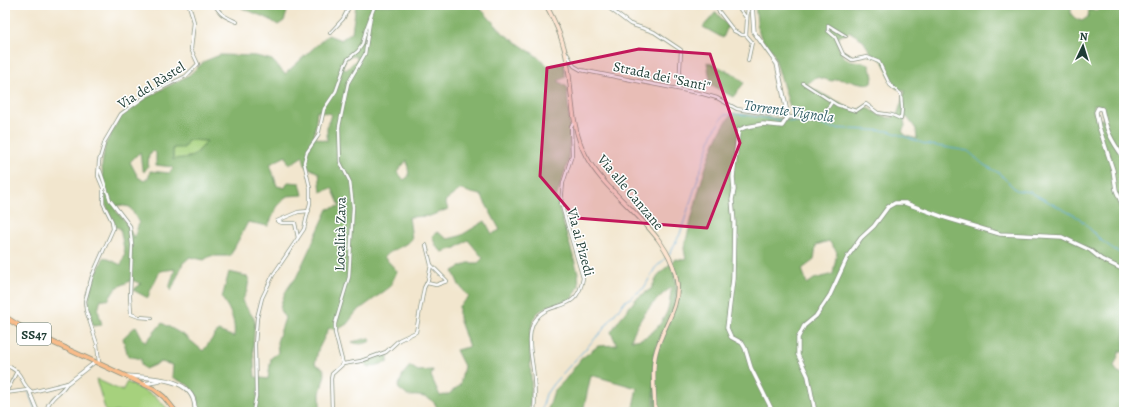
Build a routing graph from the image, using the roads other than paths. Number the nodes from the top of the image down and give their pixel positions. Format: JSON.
{"nodes":[{"id":1,"x":189,"y":5,"type":"edge"},
{"id":2,"x":215,"y":5,"type":"edge"},
{"id":3,"x":350,"y":5,"type":"edge"},
{"id":4,"x":375,"y":5,"type":"edge"},
{"id":5,"x":546,"y":5,"type":"edge"},
{"id":6,"x":605,"y":5,"type":"edge"},
{"id":7,"x":714,"y":5,"type":"edge"},
{"id":8,"x":737,"y":5,"type":"edge"},
{"id":9,"x":748,"y":5,"type":"edge"},
{"id":10,"x":752,"y":5,"type":"edge"},
{"id":11,"x":371,"y":15,"type":"junction"},
{"id":12,"x":747,"y":19,"type":"junction"},
{"id":13,"x":237,"y":22,"type":"dead end"},
{"id":14,"x":330,"y":33,"type":"dead end"},
{"id":15,"x":746,"y":35,"type":"junction"},
{"id":16,"x":846,"y":36,"type":"dead end"},
{"id":17,"x":1124,"y":40,"type":"edge"},
{"id":18,"x":1124,"y":43,"type":"edge"},
{"id":19,"x":564,"y":48,"type":"junction"},
{"id":20,"x":748,"y":61,"type":"dead end"},
{"id":21,"x":803,"y":83,"type":"dead end"},
{"id":22,"x":679,"y":89,"type":"junction"},
{"id":23,"x":832,"y":102,"type":"junction"},
{"id":24,"x":787,"y":120,"type":"junction"},
{"id":25,"x":574,"y":123,"type":"junction"},
{"id":26,"x":1124,"y":158,"type":"edge"},
{"id":27,"x":99,"y":169,"type":"junction"},
{"id":28,"x":1124,"y":209,"type":"edge"},
{"id":29,"x":309,"y":211,"type":"junction"},
{"id":30,"x":298,"y":238,"type":"junction"},
{"id":31,"x":426,"y":245,"type":"dead end"},
{"id":32,"x":431,"y":265,"type":"junction"},
{"id":33,"x":1124,"y":270,"type":"edge"},
{"id":34,"x":427,"y":283,"type":"junction"},
{"id":35,"x":5,"y":317,"type":"edge"},
{"id":36,"x":152,"y":318,"type":"dead end"},
{"id":37,"x":65,"y":348,"type":"joint"},
{"id":38,"x":97,"y":363,"type":"junction"},
{"id":39,"x":5,"y":364,"type":"edge"},
{"id":40,"x":343,"y":364,"type":"junction"},
{"id":41,"x":17,"y":371,"type":"junction"},
{"id":42,"x":127,"y":376,"type":"junction"},
{"id":43,"x":147,"y":378,"type":"junction"},
{"id":44,"x":169,"y":381,"type":"junction"},
{"id":45,"x":158,"y":382,"type":"junction"},
{"id":46,"x":67,"y":383,"type":"junction"},
{"id":47,"x":144,"y":384,"type":"junction"},
{"id":48,"x":29,"y":390,"type":"junction"},
{"id":49,"x":5,"y":392,"type":"edge"},
{"id":50,"x":158,"y":392,"type":"junction"},
{"id":51,"x":38,"y":412,"type":"edge"},
{"id":52,"x":50,"y":412,"type":"edge"},
{"id":53,"x":176,"y":412,"type":"edge"},
{"id":54,"x":195,"y":412,"type":"edge"},
{"id":55,"x":254,"y":412,"type":"edge"},
{"id":56,"x":332,"y":412,"type":"edge"},
{"id":57,"x":534,"y":412,"type":"edge"},
{"id":58,"x":655,"y":412,"type":"edge"},
{"id":59,"x":773,"y":412,"type":"edge"},
{"id":60,"x":815,"y":412,"type":"edge"}],
"edges":[{"from":1,"to":27,"type":"street","name":"Via del Ràstel"},
{"from":2,"to":13,"type":"street"},
{"from":3,"to":14,"type":"street"},
{"from":4,"to":11,"type":"street"},
{"from":5,"to":19,"type":"main road","name":"Via alle Canzane"},
{"from":6,"to":22,"type":"street"},
{"from":7,"to":15,"type":"street"},
{"from":8,"to":12,"type":"street"},
{"from":9,"to":12,"type":"street"},
{"from":10,"to":24,"type":"street"},
{"from":11,"to":29,"type":"street"},
{"from":11,"to":40,"type":"street","name":"Località Zava"},
{"from":12,"to":15,"type":"street"},
{"from":15,"to":20,"type":"street"},
{"from":16,"to":23,"type":"street"},
{"from":17,"to":18,"type":"street"},
{"from":19,"to":22,"type":"street","name":"Strada dei \"Santi\""},
{"from":19,"to":25,"type":"main road","name":"Via alle Canzane"},
{"from":21,"to":23,"type":"street"},
{"from":22,"to":24,"type":"street","name":"Strada dei \"Santi\""},
{"from":23,"to":24,"type":"street","name":"Strada dei \"Santi\""},
{"from":24,"to":59,"type":"street"},
{"from":25,"to":57,"type":"street","name":"Via ai Pizedi"},
{"from":25,"to":58,"type":"main road","name":"Via alle Canzane"},
{"from":26,"to":28,"type":"street"},
{"from":27,"to":36,"type":"street"},
{"from":27,"to":38,"type":"street","name":"Via del Ràstel"},
{"from":29,"to":30,"type":"street"},
{"from":29,"to":30,"type":"street"},
{"from":30,"to":55,"type":"street"},
{"from":31,"to":32,"type":"street"},
{"from":32,"to":34,"type":"street"},
{"from":32,"to":34,"type":"street"},
{"from":33,"to":60,"type":"street"},
{"from":34,"to":40,"type":"street"},
{"from":35,"to":37,"type":"highway","number":"SS47"},
{"from":37,"to":38,"type":"main road","number":"SS47"},
{"from":38,"to":42,"type":"main road","number":"SS47"},
{"from":38,"to":46,"type":"street"},
{"from":39,"to":41,"type":"street"},
{"from":40,"to":56,"type":"street"},
{"from":41,"to":48,"type":"street"},
{"from":41,"to":49,"type":"street"},
{"from":42,"to":43,"type":"street"},
{"from":42,"to":47,"type":"main road","number":"SS47"},
{"from":43,"to":44,"type":"street"},
{"from":43,"to":47,"type":"street"},
{"from":44,"to":45,"type":"street"},
{"from":44,"to":54,"type":"street"},
{"from":45,"to":47,"type":"street"},
{"from":45,"to":50,"type":"street"},
{"from":46,"to":48,"type":"street"},
{"from":46,"to":52,"type":"street"},
{"from":47,"to":50,"type":"main road","number":"SS47"},
{"from":48,"to":49,"type":"street"},
{"from":48,"to":51,"type":"street"},
{"from":50,"to":53,"type":"main road","number":"SS47"}]}
